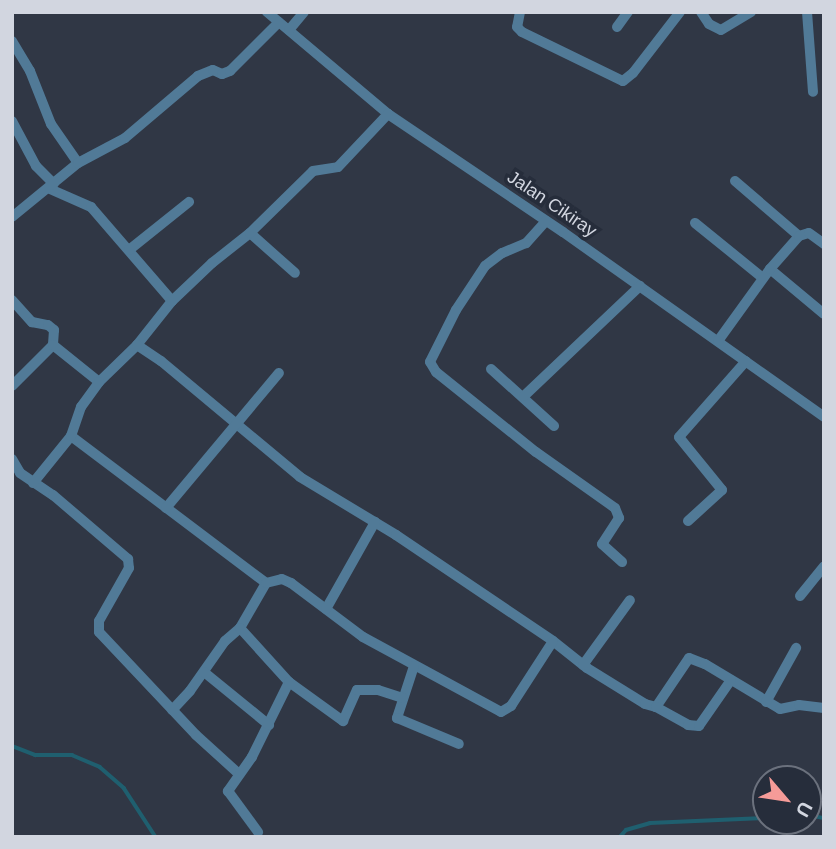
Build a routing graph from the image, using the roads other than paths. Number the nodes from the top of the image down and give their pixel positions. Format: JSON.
{"nodes":[{"id":1,"x":267,"y":12,"type":"edge"},
{"id":2,"x":304,"y":12,"type":"edge"},
{"id":3,"x":520,"y":12,"type":"edge"},
{"id":4,"x":628,"y":12,"type":"edge"},
{"id":5,"x":680,"y":12,"type":"edge"},
{"id":6,"x":701,"y":12,"type":"edge"},
{"id":7,"x":751,"y":12,"type":"edge"},
{"id":8,"x":807,"y":12,"type":"edge"},
{"id":9,"x":279,"y":22,"type":"junction"},
{"id":10,"x":617,"y":27,"type":"dead end"},
{"id":11,"x":289,"y":30,"type":"junction"},
{"id":12,"x":12,"y":41,"type":"edge"},
{"id":13,"x":813,"y":92,"type":"dead end"},
{"id":14,"x":388,"y":114,"type":"junction"},
{"id":15,"x":12,"y":121,"type":"edge"},
{"id":16,"x":78,"y":163,"type":"junction"},
{"id":17,"x":735,"y":181,"type":"dead end"},
{"id":18,"x":52,"y":186,"type":"junction"},
{"id":19,"x":189,"y":202,"type":"dead end"},
{"id":20,"x":12,"y":217,"type":"edge"},
{"id":21,"x":546,"y":221,"type":"junction"},
{"id":22,"x":695,"y":223,"type":"dead end"},
{"id":23,"x":250,"y":233,"type":"junction"},
{"id":24,"x":799,"y":236,"type":"junction"},
{"id":25,"x":824,"y":244,"type":"edge"},
{"id":26,"x":128,"y":250,"type":"junction"},
{"id":27,"x":770,"y":269,"type":"junction"},
{"id":28,"x":295,"y":273,"type":"dead end"},
{"id":29,"x":763,"y":278,"type":"junction"},
{"id":30,"x":640,"y":286,"type":"junction"},
{"id":31,"x":12,"y":300,"type":"edge"},
{"id":32,"x":172,"y":301,"type":"junction"},
{"id":33,"x":824,"y":314,"type":"edge"},
{"id":34,"x":718,"y":341,"type":"junction"},
{"id":35,"x":53,"y":345,"type":"junction"},
{"id":36,"x":137,"y":345,"type":"junction"},
{"id":37,"x":746,"y":361,"type":"junction"},
{"id":38,"x":491,"y":369,"type":"dead end"},
{"id":39,"x":279,"y":373,"type":"dead end"},
{"id":40,"x":99,"y":382,"type":"junction"},
{"id":41,"x":12,"y":386,"type":"edge"},
{"id":42,"x":524,"y":396,"type":"junction"},
{"id":43,"x":824,"y":417,"type":"edge"},
{"id":44,"x":238,"y":424,"type":"junction"},
{"id":45,"x":554,"y":426,"type":"dead end"},
{"id":46,"x":71,"y":436,"type":"junction"},
{"id":47,"x":12,"y":459,"type":"edge"},
{"id":48,"x":33,"y":483,"type":"junction"},
{"id":49,"x":166,"y":508,"type":"junction"},
{"id":50,"x":688,"y":521,"type":"dead end"},
{"id":51,"x":375,"y":522,"type":"junction"},
{"id":52,"x":622,"y":562,"type":"dead end"},
{"id":53,"x":824,"y":566,"type":"edge"},
{"id":54,"x":266,"y":583,"type":"junction"},
{"id":55,"x":800,"y":596,"type":"dead end"},
{"id":56,"x":630,"y":600,"type":"dead end"},
{"id":57,"x":326,"y":609,"type":"junction"},
{"id":58,"x":240,"y":628,"type":"junction"},
{"id":59,"x":552,"y":641,"type":"junction"},
{"id":60,"x":796,"y":648,"type":"dead end"},
{"id":61,"x":583,"y":665,"type":"junction"},
{"id":62,"x":414,"y":666,"type":"junction"},
{"id":63,"x":204,"y":672,"type":"junction"},
{"id":64,"x":731,"y":680,"type":"junction"},
{"id":65,"x":289,"y":682,"type":"junction"},
{"id":66,"x":403,"y":698,"type":"junction"},
{"id":67,"x":766,"y":702,"type":"junction"},
{"id":68,"x":656,"y":707,"type":"junction"},
{"id":69,"x":824,"y":708,"type":"edge"},
{"id":70,"x":172,"y":710,"type":"junction"},
{"id":71,"x":269,"y":725,"type":"junction"},
{"id":72,"x":459,"y":744,"type":"dead end"},
{"id":73,"x":239,"y":774,"type":"junction"},
{"id":74,"x":258,"y":832,"type":"dead end"}],
"edges":[{"from":1,"to":9,"type":"street","name":"Jalan Cikiray"},
{"from":2,"to":11,"type":"street"},
{"from":3,"to":5,"type":"street"},
{"from":4,"to":10,"type":"street"},
{"from":6,"to":7,"type":"street"},
{"from":8,"to":13,"type":"street"},
{"from":9,"to":11,"type":"street","name":"Jalan Cikiray"},
{"from":9,"to":16,"type":"street"},
{"from":11,"to":14,"type":"street","name":"Jalan Cikiray"},
{"from":12,"to":16,"type":"street"},
{"from":14,"to":21,"type":"street","name":"Jalan Cikiray"},
{"from":14,"to":23,"type":"street"},
{"from":15,"to":18,"type":"street"},
{"from":16,"to":18,"type":"street"},
{"from":17,"to":24,"type":"street"},
{"from":18,"to":20,"type":"street"},
{"from":18,"to":26,"type":"street"},
{"from":19,"to":26,"type":"street"},
{"from":21,"to":30,"type":"street","name":"Jalan Cikiray"},
{"from":21,"to":52,"type":"street"},
{"from":22,"to":29,"type":"street"},
{"from":23,"to":28,"type":"street"},
{"from":23,"to":32,"type":"street"},
{"from":24,"to":25,"type":"street"},
{"from":24,"to":27,"type":"street"},
{"from":26,"to":32,"type":"street"},
{"from":27,"to":29,"type":"street"},
{"from":27,"to":33,"type":"street"},
{"from":29,"to":34,"type":"street"},
{"from":30,"to":34,"type":"street","name":"Jalan Cikiray"},
{"from":30,"to":42,"type":"street"},
{"from":31,"to":35,"type":"street"},
{"from":32,"to":36,"type":"street"},
{"from":34,"to":37,"type":"street","name":"Jalan Cikiray"},
{"from":35,"to":40,"type":"street"},
{"from":35,"to":41,"type":"street"},
{"from":36,"to":40,"type":"street"},
{"from":36,"to":44,"type":"street"},
{"from":37,"to":43,"type":"street","name":"Jalan Cikiray"},
{"from":37,"to":50,"type":"street"},
{"from":38,"to":42,"type":"street"},
{"from":39,"to":44,"type":"street"},
{"from":40,"to":46,"type":"street"},
{"from":42,"to":45,"type":"street"},
{"from":44,"to":49,"type":"street"},
{"from":44,"to":51,"type":"street"},
{"from":46,"to":48,"type":"street"},
{"from":46,"to":49,"type":"street"},
{"from":47,"to":48,"type":"street"},
{"from":48,"to":70,"type":"street"},
{"from":49,"to":54,"type":"street"},
{"from":51,"to":57,"type":"street"},
{"from":51,"to":59,"type":"street"},
{"from":53,"to":55,"type":"street"},
{"from":54,"to":57,"type":"street"},
{"from":54,"to":58,"type":"street"},
{"from":56,"to":61,"type":"street"},
{"from":57,"to":62,"type":"street"},
{"from":58,"to":63,"type":"street"},
{"from":58,"to":65,"type":"street"},
{"from":59,"to":61,"type":"street"},
{"from":59,"to":62,"type":"street"},
{"from":60,"to":67,"type":"street"},
{"from":61,"to":68,"type":"street"},
{"from":62,"to":66,"type":"street"},
{"from":63,"to":70,"type":"street"},
{"from":63,"to":71,"type":"street"},
{"from":64,"to":67,"type":"street"},
{"from":64,"to":68,"type":"street"},
{"from":64,"to":68,"type":"street"},
{"from":65,"to":66,"type":"street"},
{"from":65,"to":71,"type":"street"},
{"from":66,"to":72,"type":"street"},
{"from":67,"to":69,"type":"street"},
{"from":70,"to":73,"type":"street"},
{"from":71,"to":73,"type":"street"},
{"from":73,"to":74,"type":"street"}]}
